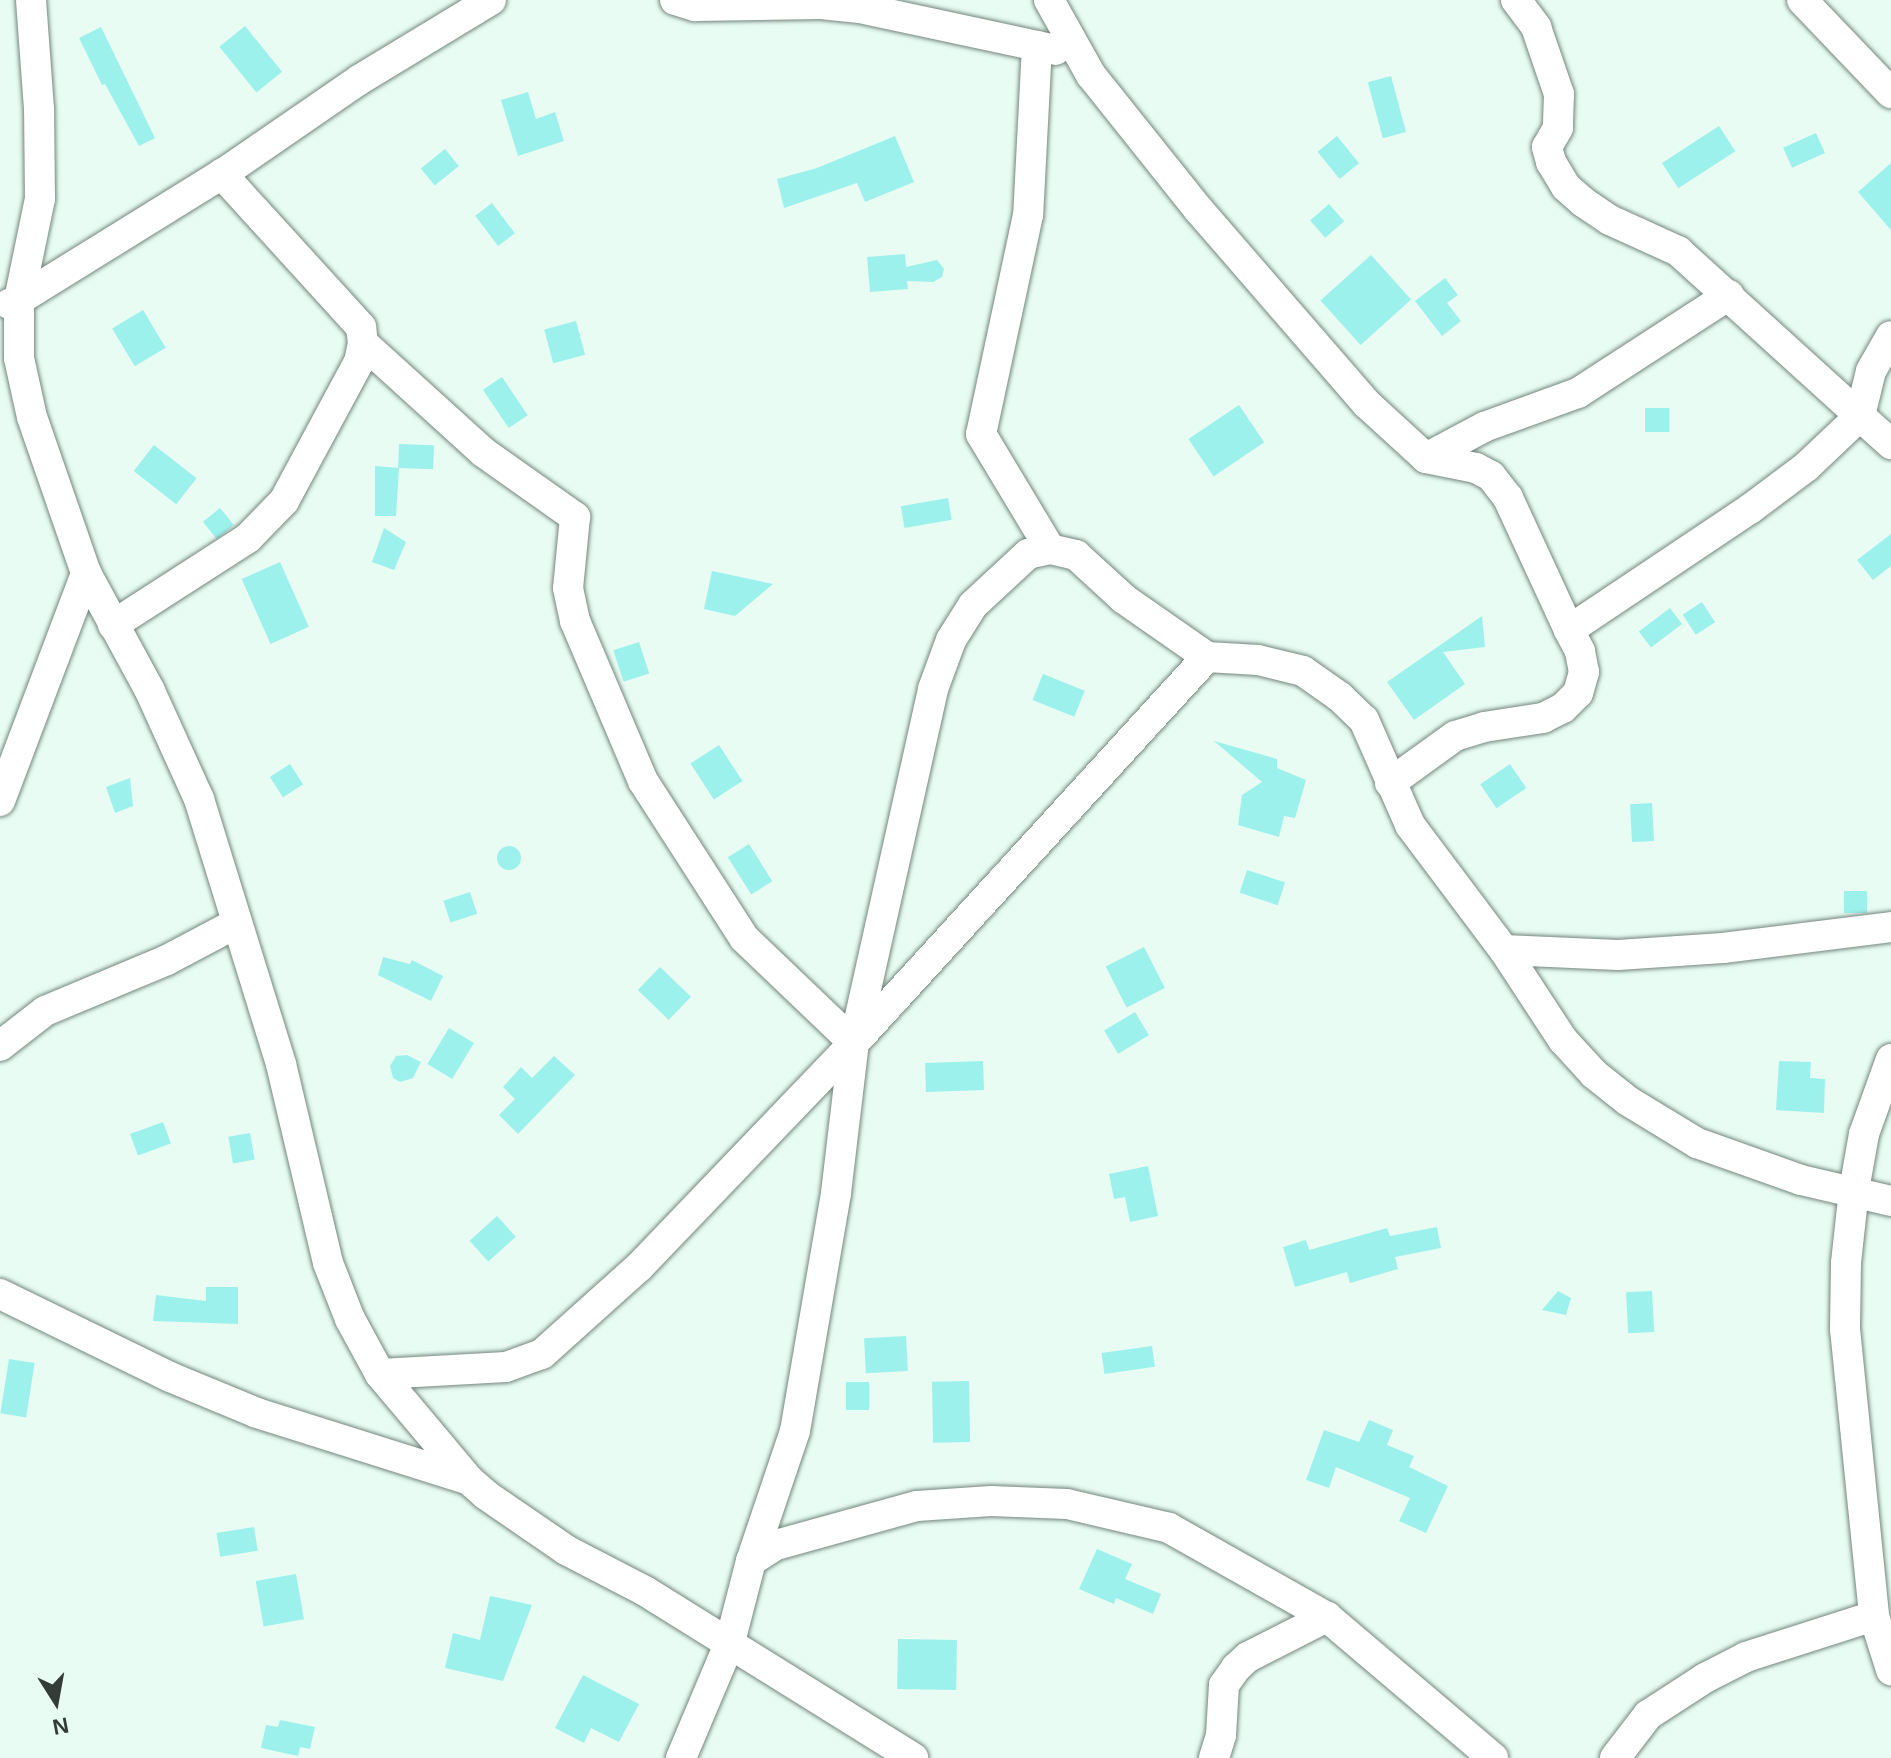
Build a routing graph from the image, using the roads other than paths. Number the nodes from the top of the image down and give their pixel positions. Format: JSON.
{"nodes":[{"id":1,"x":31,"y":0,"type":"edge"},
{"id":2,"x":491,"y":0,"type":"edge"},
{"id":3,"x":675,"y":0,"type":"edge"},
{"id":4,"x":1049,"y":0,"type":"edge"},
{"id":5,"x":1516,"y":0,"type":"edge"},
{"id":6,"x":1802,"y":0,"type":"edge"},
{"id":7,"x":1037,"y":46,"type":"junction"},
{"id":8,"x":1078,"y":55,"type":"junction"},
{"id":9,"x":1891,"y":93,"type":"edge"},
{"id":10,"x":222,"y":174,"type":"junction"},
{"id":11,"x":1729,"y":295,"type":"junction"},
{"id":12,"x":10,"y":304,"type":"edge"},
{"id":13,"x":1891,"y":336,"type":"edge"},
{"id":14,"x":363,"y":343,"type":"junction"},
{"id":15,"x":1860,"y":416,"type":"junction"},
{"id":16,"x":1891,"y":444,"type":"edge"},
{"id":17,"x":1426,"y":458,"type":"junction"},
{"id":18,"x":1050,"y":549,"type":"junction"},
{"id":19,"x":86,"y":573,"type":"junction"},
{"id":20,"x":113,"y":625,"type":"junction"},
{"id":21,"x":1569,"y":630,"type":"junction"},
{"id":22,"x":1207,"y":657,"type":"junction"},
{"id":23,"x":1390,"y":783,"type":"junction"},
{"id":24,"x":0,"y":801,"type":"edge"},
{"id":25,"x":237,"y":923,"type":"junction"},
{"id":26,"x":1891,"y":927,"type":"edge"},
{"id":27,"x":1504,"y":950,"type":"junction"},
{"id":28,"x":854,"y":1043,"type":"junction"},
{"id":29,"x":0,"y":1046,"type":"edge"},
{"id":30,"x":1891,"y":1059,"type":"edge"},
{"id":31,"x":1854,"y":1190,"type":"junction"},
{"id":32,"x":1891,"y":1201,"type":"edge"},
{"id":33,"x":0,"y":1294,"type":"edge"},
{"id":34,"x":380,"y":1374,"type":"junction"},
{"id":35,"x":469,"y":1480,"type":"junction"},
{"id":36,"x":751,"y":1561,"type":"junction"},
{"id":37,"x":1874,"y":1616,"type":"junction"},
{"id":38,"x":1327,"y":1617,"type":"junction"},
{"id":39,"x":730,"y":1642,"type":"junction"},
{"id":40,"x":1891,"y":1670,"type":"edge"},
{"id":41,"x":681,"y":1758,"type":"edge"},
{"id":42,"x":913,"y":1758,"type":"edge"},
{"id":43,"x":1214,"y":1758,"type":"edge"},
{"id":44,"x":1493,"y":1758,"type":"edge"},
{"id":45,"x":1615,"y":1758,"type":"edge"}],
"edges":[{"from":1,"to":12,"type":"street"},
{"from":2,"to":10,"type":"street"},
{"from":3,"to":7,"type":"street"},
{"from":4,"to":8,"type":"street"},
{"from":5,"to":11,"type":"street"},
{"from":6,"to":9,"type":"street"},
{"from":7,"to":8,"type":"street"},
{"from":7,"to":18,"type":"street"},
{"from":8,"to":17,"type":"street"},
{"from":10,"to":12,"type":"street"},
{"from":10,"to":14,"type":"street"},
{"from":11,"to":15,"type":"street"},
{"from":11,"to":17,"type":"street"},
{"from":12,"to":19,"type":"street"},
{"from":13,"to":15,"type":"street"},
{"from":14,"to":20,"type":"street"},
{"from":14,"to":28,"type":"street"},
{"from":15,"to":16,"type":"street"},
{"from":15,"to":21,"type":"street"},
{"from":17,"to":21,"type":"street"},
{"from":18,"to":22,"type":"street"},
{"from":18,"to":28,"type":"street"},
{"from":19,"to":20,"type":"street"},
{"from":19,"to":24,"type":"street"},
{"from":20,"to":25,"type":"street"},
{"from":21,"to":23,"type":"street"},
{"from":22,"to":23,"type":"street"},
{"from":22,"to":28,"type":"street"},
{"from":23,"to":27,"type":"street"},
{"from":25,"to":29,"type":"street"},
{"from":25,"to":34,"type":"street"},
{"from":26,"to":27,"type":"street"},
{"from":27,"to":31,"type":"street"},
{"from":28,"to":34,"type":"street"},
{"from":28,"to":36,"type":"street"},
{"from":30,"to":31,"type":"street"},
{"from":31,"to":32,"type":"street"},
{"from":31,"to":37,"type":"street"},
{"from":33,"to":35,"type":"street"},
{"from":34,"to":35,"type":"street"},
{"from":35,"to":39,"type":"street"},
{"from":36,"to":38,"type":"street"},
{"from":36,"to":39,"type":"street"},
{"from":37,"to":40,"type":"street"},
{"from":37,"to":45,"type":"street"},
{"from":38,"to":43,"type":"street"},
{"from":38,"to":44,"type":"street"},
{"from":39,"to":41,"type":"street"},
{"from":39,"to":42,"type":"street"}]}
